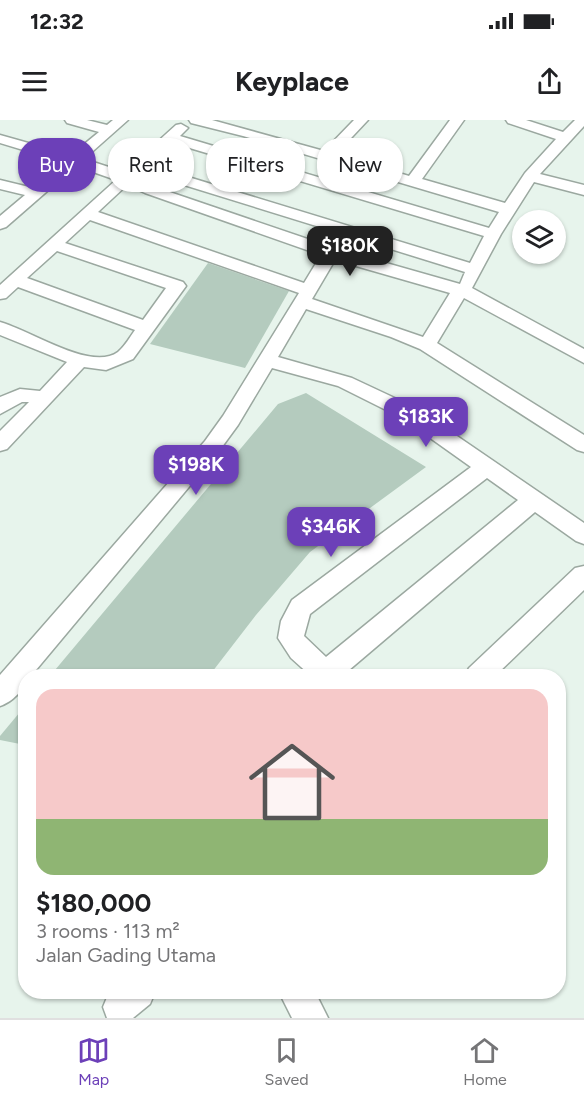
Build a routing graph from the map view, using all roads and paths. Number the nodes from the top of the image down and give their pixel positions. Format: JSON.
{"nodes":[{"id":1,"x":72,"y":120,"type":"edge"},
{"id":2,"x":121,"y":120,"type":"edge"},
{"id":3,"x":189,"y":120,"type":"edge"},
{"id":4,"x":196,"y":120,"type":"edge"},
{"id":5,"x":261,"y":120,"type":"edge"},
{"id":6,"x":361,"y":120,"type":"edge"},
{"id":7,"x":457,"y":120,"type":"edge"},
{"id":8,"x":513,"y":120,"type":"edge"},
{"id":9,"x":558,"y":120,"type":"edge"},
{"id":10,"x":576,"y":129,"type":"edge"},
{"id":11,"x":109,"y":130,"type":"junction"},
{"id":12,"x":248,"y":133,"type":"junction"},
{"id":13,"x":170,"y":138,"type":"edge"},
{"id":14,"x":344,"y":138,"type":"edge"},
{"id":15,"x":0,"y":139,"type":"edge"},
{"id":16,"x":96,"y":141,"type":"edge"},
{"id":17,"x":18,"y":144,"type":"edge"},
{"id":18,"x":194,"y":145,"type":"edge"},
{"id":19,"x":317,"y":153,"type":"edge"},
{"id":20,"x":530,"y":176,"type":"junction"},
{"id":21,"x":403,"y":178,"type":"edge"},
{"id":22,"x":413,"y":181,"type":"junction"},
{"id":23,"x":317,"y":182,"type":"edge"},
{"id":24,"x":0,"y":184,"type":"edge"},
{"id":25,"x":194,"y":184,"type":"edge"},
{"id":26,"x":584,"y":190,"type":"edge"},
{"id":27,"x":110,"y":192,"type":"edge"},
{"id":28,"x":156,"y":192,"type":"edge"},
{"id":29,"x":324,"y":192,"type":"edge"},
{"id":30,"x":350,"y":192,"type":"edge"},
{"id":31,"x":36,"y":193,"type":"joint"},
{"id":32,"x":507,"y":209,"type":"junction"},
{"id":33,"x":86,"y":213,"type":"junction"},
{"id":34,"x":298,"y":216,"type":"junction"},
{"id":35,"x":0,"y":224,"type":"edge"},
{"id":36,"x":493,"y":234,"type":"junction"},
{"id":37,"x":52,"y":244,"type":"junction"},
{"id":38,"x":331,"y":253,"type":"junction"},
{"id":39,"x":202,"y":254,"type":"junction"},
{"id":40,"x":475,"y":270,"type":"junction"},
{"id":41,"x":15,"y":280,"type":"junction"},
{"id":42,"x":177,"y":286,"type":"junction"},
{"id":43,"x":463,"y":291,"type":"junction"},
{"id":44,"x":0,"y":294,"type":"edge"},
{"id":45,"x":305,"y":296,"type":"junction"},
{"id":46,"x":145,"y":327,"type":"junction"},
{"id":47,"x":0,"y":328,"type":"edge"},
{"id":48,"x":426,"y":345,"type":"junction"},
{"id":49,"x":584,"y":357,"type":"edge"},
{"id":50,"x":80,"y":360,"type":"junction"},
{"id":51,"x":267,"y":360,"type":"junction"},
{"id":52,"x":44,"y":398,"type":"junction"},
{"id":53,"x":0,"y":407,"type":"edge"},
{"id":54,"x":0,"y":444,"type":"edge"},
{"id":55,"x":584,"y":445,"type":"edge"},
{"id":56,"x":486,"y":466,"type":"junction"},
{"id":57,"x":534,"y":500,"type":"junction"},
{"id":58,"x":584,"y":535,"type":"edge"},
{"id":59,"x":584,"y":575,"type":"edge"},
{"id":60,"x":21,"y":669,"type":"edge"},
{"id":61,"x":321,"y":669,"type":"edge"},
{"id":62,"x":334,"y":669,"type":"edge"},
{"id":63,"x":485,"y":669,"type":"edge"},
{"id":64,"x":18,"y":673,"type":"edge"},
{"id":65,"x":0,"y":694,"type":"edge"},
{"id":66,"x":300,"y":999,"type":"edge"},
{"id":67,"x":311,"y":1018,"type":"edge"}],
"edges":[{"from":1,"to":11,"type":"street"},
{"from":2,"to":11,"type":"street"},
{"from":3,"to":13,"type":"street"},
{"from":4,"to":12,"type":"street"},
{"from":5,"to":12,"type":"street"},
{"from":6,"to":14,"type":"street"},
{"from":7,"to":22,"type":"street"},
{"from":8,"to":10,"type":"street"},
{"from":9,"to":10,"type":"street"},
{"from":10,"to":20,"type":"street"},
{"from":11,"to":16,"type":"street"},
{"from":12,"to":19,"type":"street"},
{"from":15,"to":17,"type":"street"},
{"from":18,"to":23,"type":"street"},
{"from":20,"to":26,"type":"street"},
{"from":20,"to":32,"type":"street"},
{"from":21,"to":22,"type":"street"},
{"from":22,"to":32,"type":"street"},
{"from":24,"to":31,"type":"street"},
{"from":25,"to":34,"type":"street"},
{"from":27,"to":33,"type":"street"},
{"from":28,"to":38,"type":"street"},
{"from":29,"to":34,"type":"street"},
{"from":30,"to":36,"type":"street"},
{"from":31,"to":35,"type":"street"},
{"from":32,"to":36,"type":"street"},
{"from":33,"to":37,"type":"street"},
{"from":33,"to":39,"type":"street"},
{"from":34,"to":40,"type":"street"},
{"from":36,"to":40,"type":"street"},
{"from":37,"to":41,"type":"street"},
{"from":37,"to":42,"type":"street"},
{"from":38,"to":43,"type":"street"},
{"from":38,"to":45,"type":"street"},
{"from":39,"to":42,"type":"street"},
{"from":39,"to":45,"type":"street"},
{"from":40,"to":43,"type":"street"},
{"from":41,"to":44,"type":"street"},
{"from":41,"to":46,"type":"street"},
{"from":42,"to":46,"type":"street"},
{"from":43,"to":48,"type":"street"},
{"from":43,"to":49,"type":"street"},
{"from":45,"to":48,"type":"street"},
{"from":45,"to":51,"type":"street"},
{"from":46,"to":50,"type":"street"},
{"from":47,"to":50,"type":"street"},
{"from":48,"to":55,"type":"street"},
{"from":50,"to":52,"type":"street"},
{"from":51,"to":56,"type":"street"},
{"from":51,"to":60,"type":"street"},
{"from":52,"to":53,"type":"street"},
{"from":52,"to":54,"type":"street"},
{"from":56,"to":57,"type":"street"},
{"from":56,"to":61,"type":"street"},
{"from":57,"to":58,"type":"street"},
{"from":57,"to":62,"type":"street"},
{"from":59,"to":63,"type":"street"},
{"from":64,"to":65,"type":"street"},
{"from":66,"to":67,"type":"street"}]}
